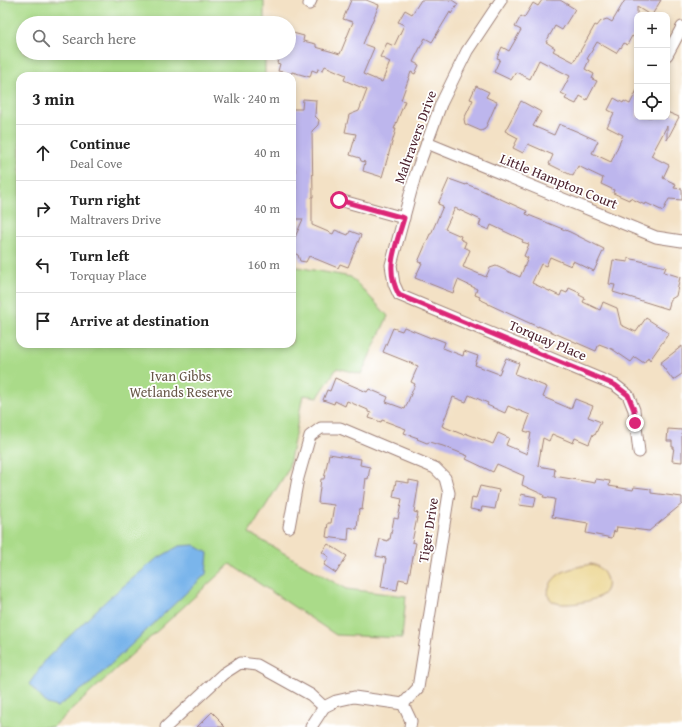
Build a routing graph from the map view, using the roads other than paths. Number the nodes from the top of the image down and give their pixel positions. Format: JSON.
{"nodes":[{"id":1,"x":501,"y":0,"type":"edge"},
{"id":2,"x":682,"y":27,"type":"edge"},
{"id":3,"x":670,"y":49,"type":"edge"},
{"id":4,"x":427,"y":143,"type":"junction"},
{"id":5,"x":339,"y":200,"type":"dead end"},
{"id":6,"x":404,"y":218,"type":"junction"},
{"id":7,"x":682,"y":241,"type":"edge"},
{"id":8,"x":399,"y":295,"type":"joint"},
{"id":9,"x":638,"y":452,"type":"dead end"},
{"id":10,"x":289,"y":527,"type":"dead end"},
{"id":11,"x":403,"y":704,"type":"junction"},
{"id":12,"x":324,"y":707,"type":"junction"},
{"id":13,"x":166,"y":727,"type":"edge"},
{"id":14,"x":311,"y":727,"type":"edge"},
{"id":15,"x":410,"y":727,"type":"edge"}],
"edges":[{"from":1,"to":4,"type":"street","name":"Maltravers Drive"},
{"from":2,"to":3,"type":"street"},
{"from":4,"to":6,"type":"street","name":"Maltravers Drive"},
{"from":4,"to":7,"type":"street","name":"Little Hampton Court"},
{"from":5,"to":6,"type":"street"},
{"from":6,"to":8,"type":"street","name":"Maltravers Drive"},
{"from":8,"to":9,"type":"street","name":"Torquay Place"},
{"from":10,"to":11,"type":"street","name":"Tiger Drive"},
{"from":11,"to":12,"type":"street"},
{"from":11,"to":15,"type":"street"},
{"from":12,"to":13,"type":"street"},
{"from":12,"to":14,"type":"street"}]}
